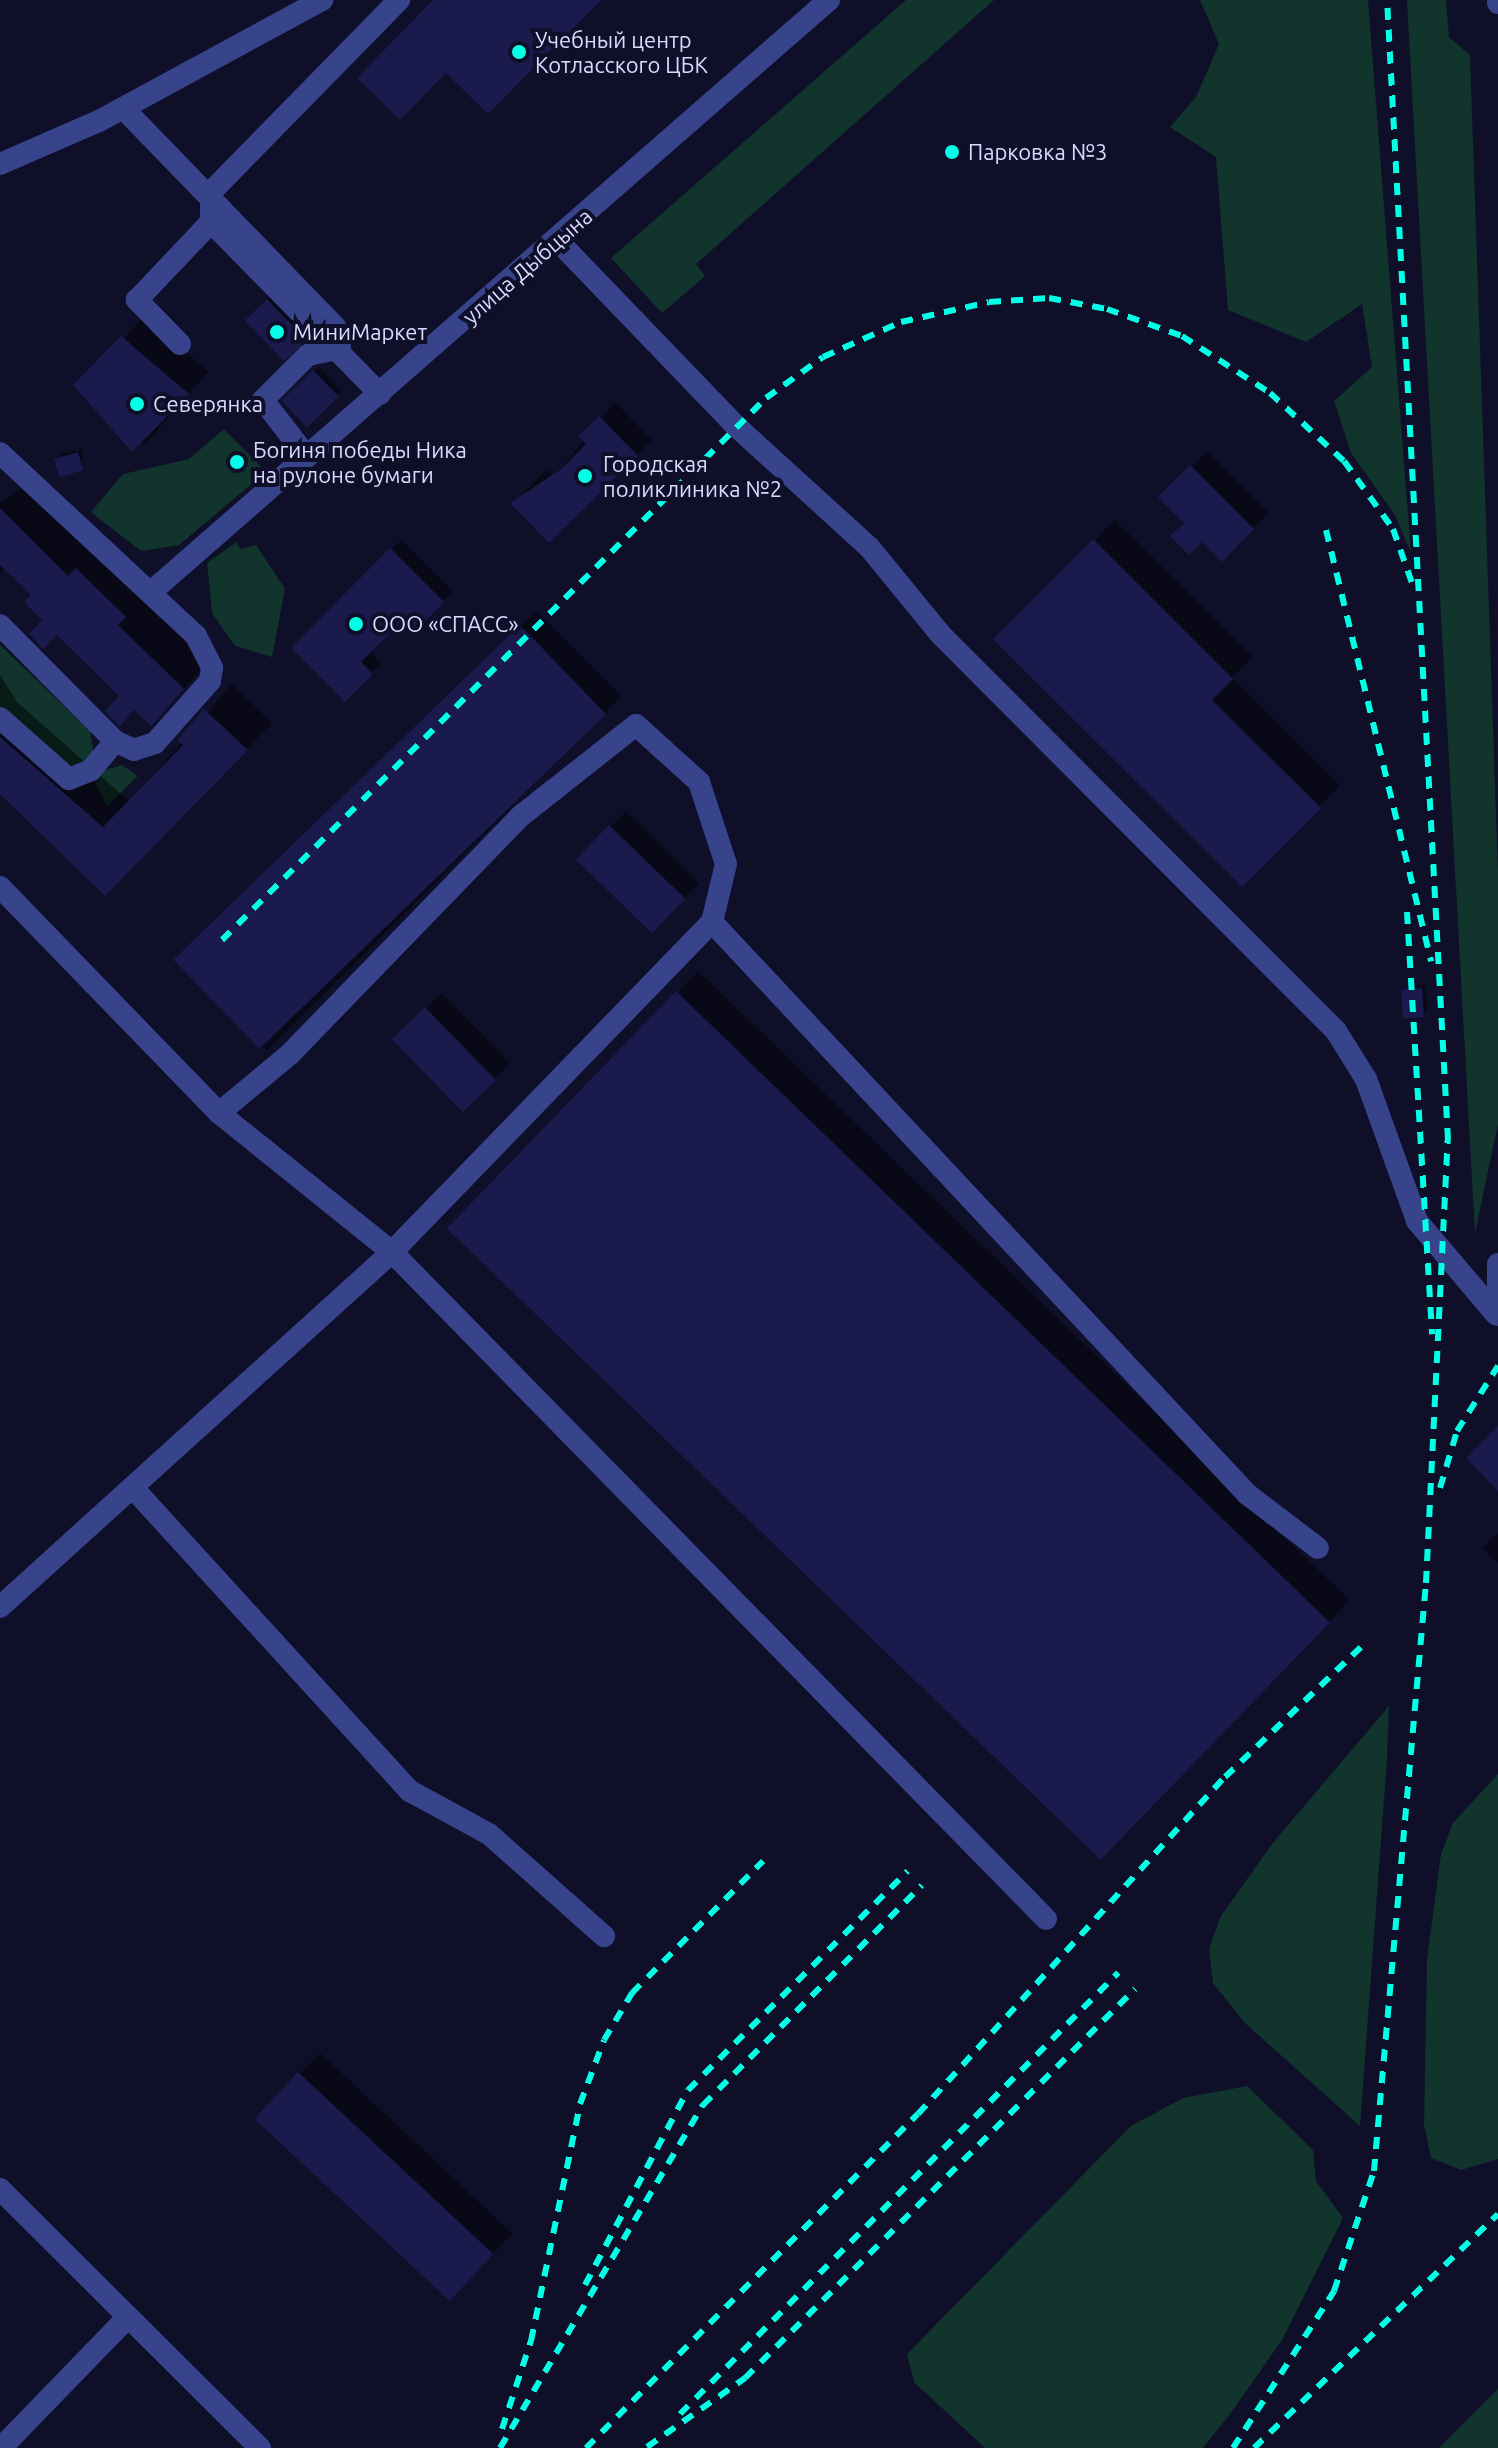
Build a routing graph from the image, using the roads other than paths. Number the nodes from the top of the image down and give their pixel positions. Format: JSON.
{"nodes":[{"id":1,"x":322,"y":0,"type":"edge"},
{"id":2,"x":399,"y":0,"type":"edge"},
{"id":3,"x":829,"y":0,"type":"edge"},
{"id":4,"x":123,"y":108,"type":"junction"},
{"id":5,"x":0,"y":164,"type":"edge"},
{"id":6,"x":211,"y":192,"type":"junction"},
{"id":7,"x":211,"y":222,"type":"junction"},
{"id":8,"x":557,"y":240,"type":"junction"},
{"id":9,"x":180,"y":344,"type":"dead end"},
{"id":10,"x":338,"y":345,"type":"junction"},
{"id":11,"x":380,"y":394,"type":"junction"},
{"id":12,"x":0,"y":453,"type":"edge"},
{"id":13,"x":307,"y":457,"type":"junction"},
{"id":14,"x":151,"y":592,"type":"junction"},
{"id":15,"x":0,"y":625,"type":"edge"},
{"id":16,"x":0,"y":718,"type":"edge"},
{"id":17,"x":115,"y":741,"type":"junction"},
{"id":18,"x":0,"y":887,"type":"edge"},
{"id":19,"x":712,"y":922,"type":"junction"},
{"id":20,"x":219,"y":1113,"type":"junction"},
{"id":21,"x":392,"y":1252,"type":"junction"},
{"id":22,"x":1498,"y":1264,"type":"edge"},
{"id":23,"x":1497,"y":1314,"type":"edge"},
{"id":24,"x":133,"y":1488,"type":"junction"},
{"id":25,"x":1318,"y":1548,"type":"dead end"},
{"id":26,"x":0,"y":1607,"type":"edge"},
{"id":27,"x":1046,"y":1919,"type":"dead end"},
{"id":28,"x":604,"y":1936,"type":"dead end"},
{"id":29,"x":0,"y":2189,"type":"edge"},
{"id":30,"x":127,"y":2318,"type":"junction"},
{"id":31,"x":1,"y":2448,"type":"edge"},
{"id":32,"x":260,"y":2448,"type":"edge"}],
"edges":[{"from":1,"to":4,"type":"street"},
{"from":2,"to":6,"type":"street"},
{"from":3,"to":8,"type":"street","name":"улица Дыбцына"},
{"from":4,"to":5,"type":"street"},
{"from":4,"to":6,"type":"street"},
{"from":6,"to":7,"type":"street"},
{"from":6,"to":10,"type":"street"},
{"from":7,"to":9,"type":"street"},
{"from":7,"to":10,"type":"street"},
{"from":8,"to":11,"type":"street","name":"улица Дыбцына"},
{"from":8,"to":23,"type":"street"},
{"from":10,"to":11,"type":"street"},
{"from":10,"to":13,"type":"street"},
{"from":11,"to":13,"type":"street","name":"улица Дыбцына"},
{"from":12,"to":14,"type":"street"},
{"from":13,"to":14,"type":"street","name":"улица Дыбцына"},
{"from":14,"to":17,"type":"street"},
{"from":15,"to":17,"type":"street"},
{"from":16,"to":17,"type":"street"},
{"from":18,"to":20,"type":"street"},
{"from":19,"to":20,"type":"street"},
{"from":19,"to":21,"type":"street"},
{"from":19,"to":25,"type":"street"},
{"from":20,"to":21,"type":"street"},
{"from":21,"to":24,"type":"street"},
{"from":21,"to":27,"type":"street"},
{"from":22,"to":23,"type":"street"},
{"from":24,"to":26,"type":"street"},
{"from":24,"to":28,"type":"street"},
{"from":29,"to":30,"type":"street"},
{"from":30,"to":31,"type":"street"},
{"from":30,"to":32,"type":"street"}]}
